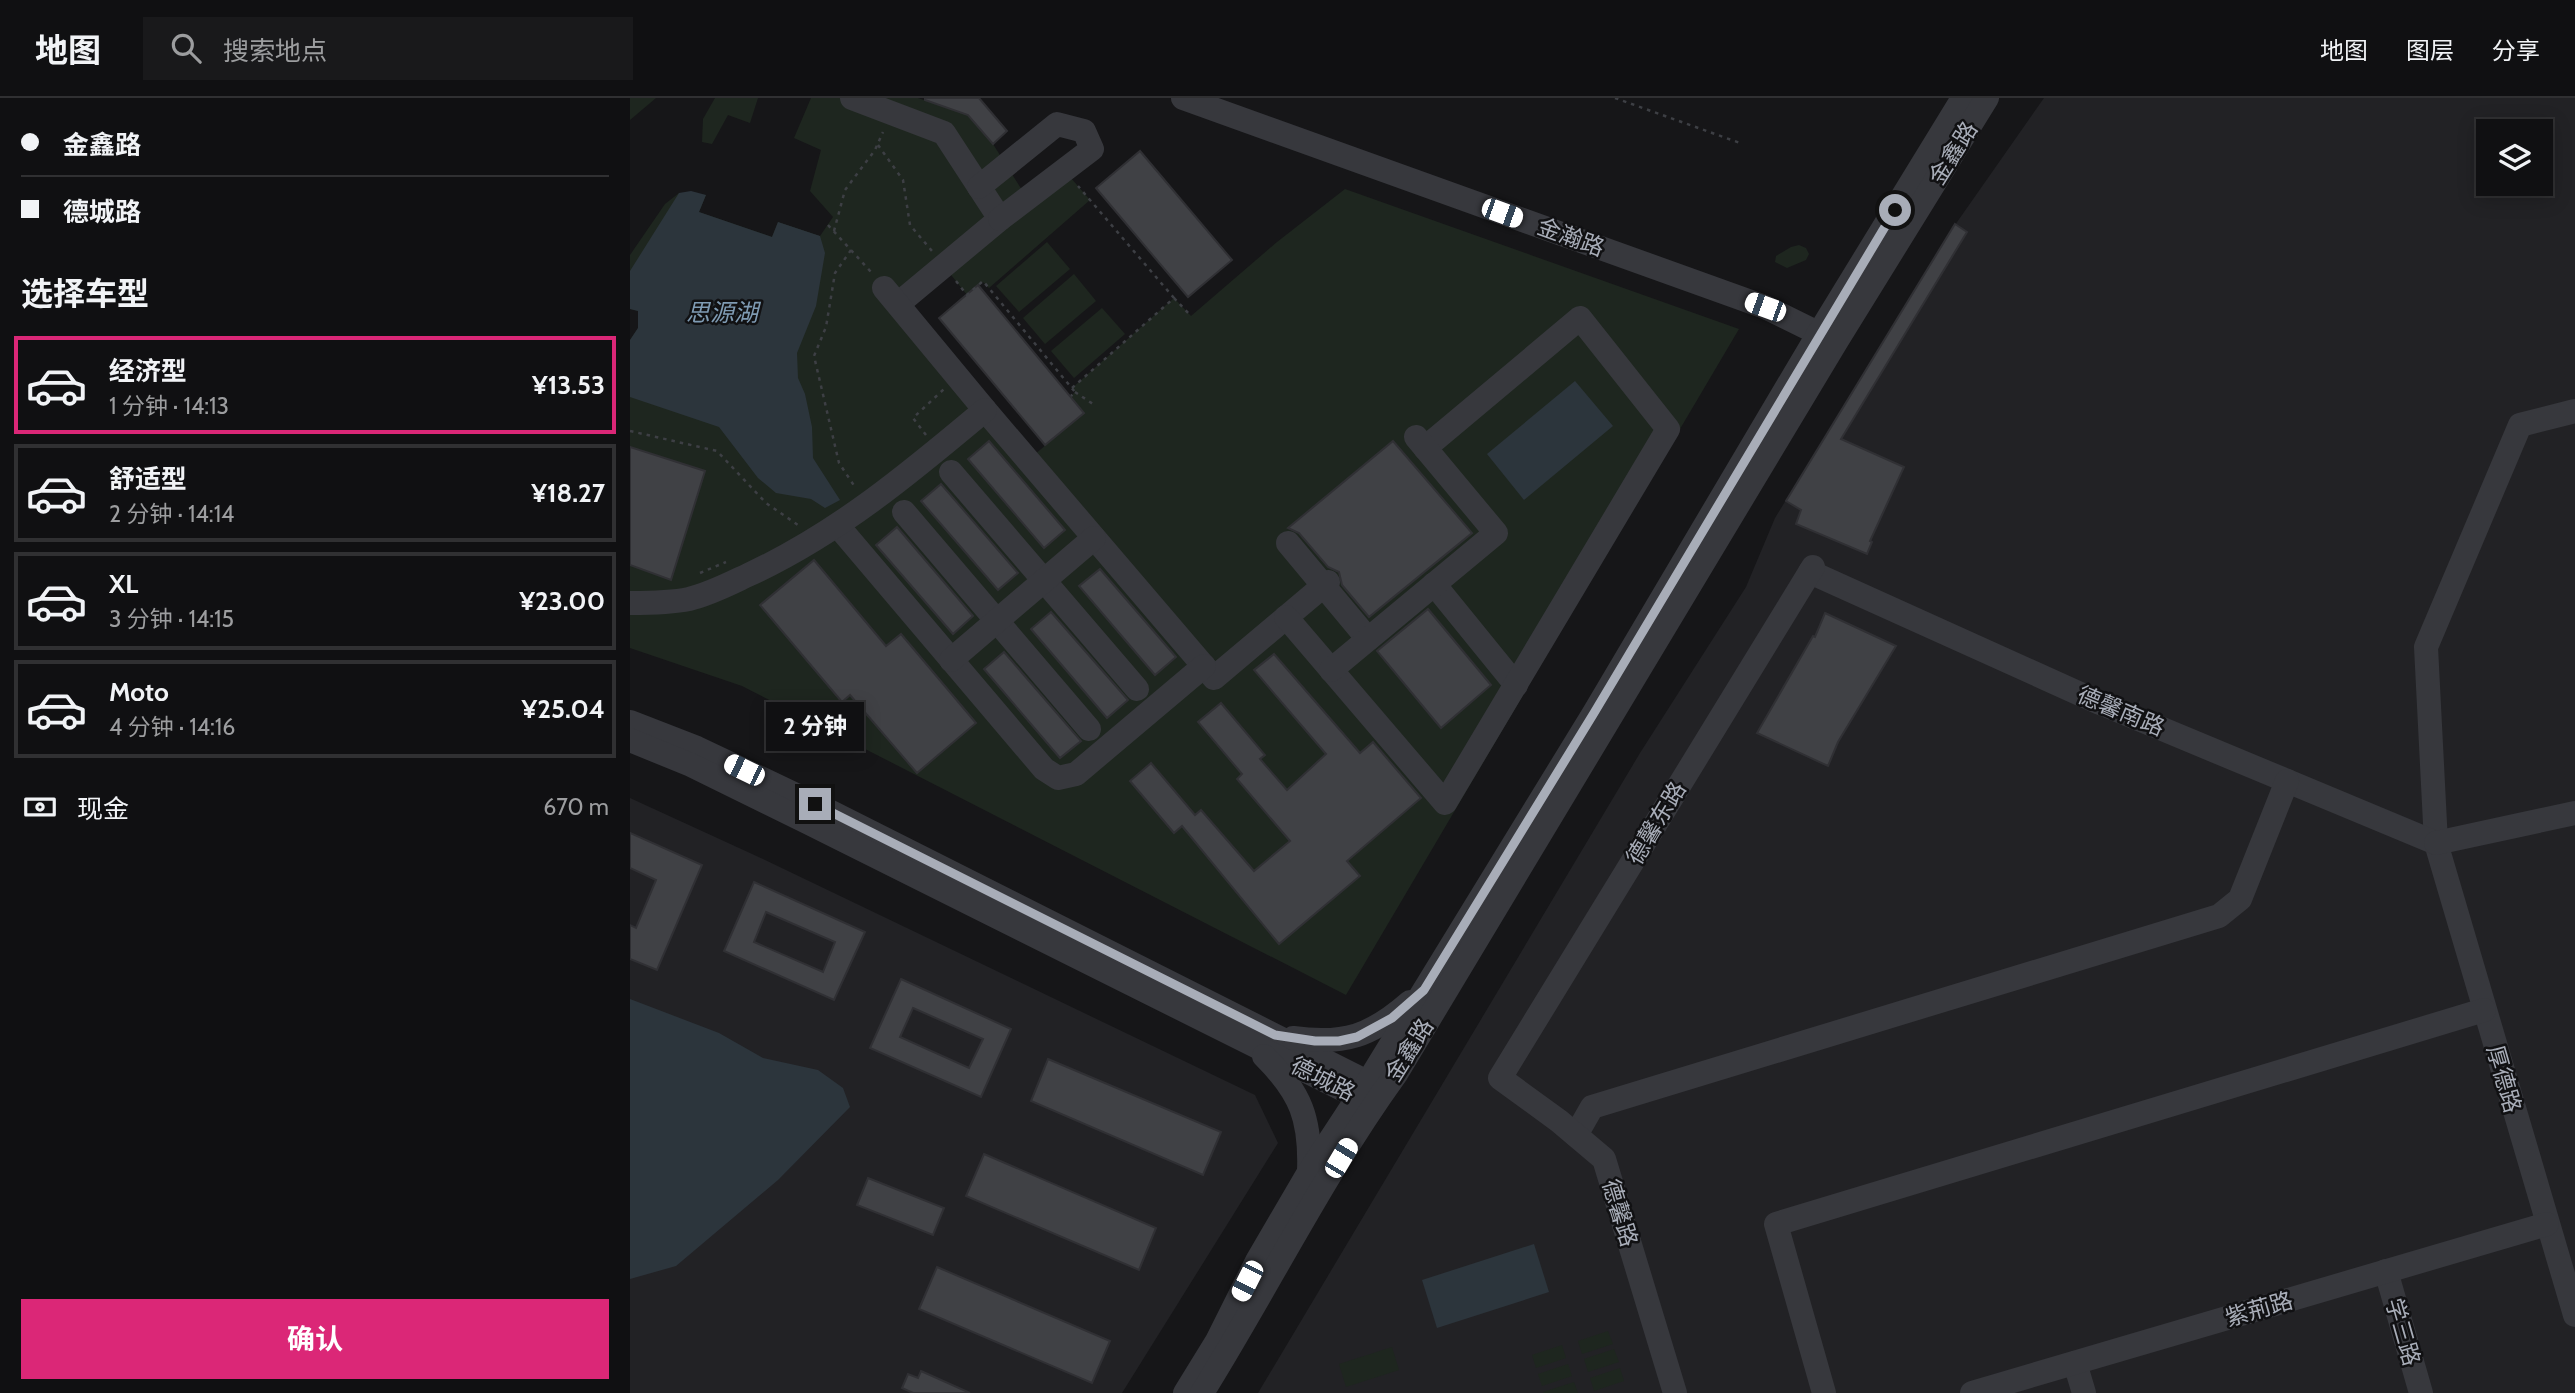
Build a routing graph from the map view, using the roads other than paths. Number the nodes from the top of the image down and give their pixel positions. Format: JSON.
{"nodes":[{"id":1,"x":852,"y":98,"type":"edge"},
{"id":2,"x":1183,"y":98,"type":"edge"},
{"id":3,"x":1963,"y":98,"type":"edge"},
{"id":4,"x":1987,"y":98,"type":"edge"},
{"id":5,"x":979,"y":187,"type":"junction"},
{"id":6,"x":1000,"y":219,"type":"junction"},
{"id":7,"x":1828,"y":337,"type":"junction"},
{"id":8,"x":985,"y":411,"type":"junction"},
{"id":9,"x":2575,"y":411,"type":"edge"},
{"id":10,"x":951,"y":472,"type":"dead end"},
{"id":11,"x":904,"y":512,"type":"dead end"},
{"id":12,"x":838,"y":526,"type":"junction"},
{"id":13,"x":1094,"y":538,"type":"junction"},
{"id":14,"x":1288,"y":543,"type":"dead end"},
{"id":15,"x":1811,"y":570,"type":"joint"},
{"id":16,"x":1044,"y":580,"type":"junction"},
{"id":17,"x":1326,"y":584,"type":"junction"},
{"id":18,"x":1434,"y":584,"type":"junction"},
{"id":19,"x":630,"y":603,"type":"edge"},
{"id":20,"x":1286,"y":617,"type":"junction"},
{"id":21,"x":996,"y":621,"type":"junction"},
{"id":22,"x":1368,"y":639,"type":"junction"},
{"id":23,"x":951,"y":660,"type":"junction"},
{"id":24,"x":1204,"y":666,"type":"junction"},
{"id":25,"x":1331,"y":670,"type":"junction"},
{"id":26,"x":1516,"y":685,"type":"junction"},
{"id":27,"x":1137,"y":689,"type":"dead end"},
{"id":28,"x":630,"y":722,"type":"edge"},
{"id":29,"x":1089,"y":729,"type":"dead end"},
{"id":30,"x":630,"y":740,"type":"edge"},
{"id":31,"x":2287,"y":781,"type":"junction"},
{"id":32,"x":2575,"y":813,"type":"edge"},
{"id":33,"x":2435,"y":843,"type":"junction"},
{"id":34,"x":1424,"y":990,"type":"junction"},
{"id":35,"x":2484,"y":1010,"type":"junction"},
{"id":36,"x":1263,"y":1039,"type":"junction"},
{"id":37,"x":1500,"y":1078,"type":"joint"},
{"id":38,"x":1371,"y":1094,"type":"junction"},
{"id":39,"x":1576,"y":1135,"type":"junction"},
{"id":40,"x":1309,"y":1172,"type":"junction"},
{"id":41,"x":2547,"y":1224,"type":"junction"},
{"id":42,"x":2386,"y":1271,"type":"junction"},
{"id":43,"x":2575,"y":1315,"type":"edge"},
{"id":44,"x":2075,"y":1363,"type":"junction"},
{"id":45,"x":1185,"y":1393,"type":"edge"},
{"id":46,"x":1202,"y":1393,"type":"edge"},
{"id":47,"x":1675,"y":1393,"type":"edge"},
{"id":48,"x":1824,"y":1393,"type":"edge"},
{"id":49,"x":1972,"y":1393,"type":"edge"},
{"id":50,"x":2084,"y":1393,"type":"edge"},
{"id":51,"x":2421,"y":1393,"type":"edge"}],
"edges":[{"from":1,"to":5,"type":"street"},
{"from":2,"to":7,"type":"street","name":"金瀚路"},
{"from":3,"to":7,"type":"street","name":"金鑫路"},
{"from":4,"to":7,"type":"street","name":"金鑫路"},
{"from":5,"to":6,"type":"street"},
{"from":5,"to":6,"type":"street"},
{"from":6,"to":8,"type":"street"},
{"from":7,"to":34,"type":"street","name":"金鑫路"},
{"from":7,"to":38,"type":"street","name":"金鑫路"},
{"from":8,"to":12,"type":"street"},
{"from":8,"to":13,"type":"street"},
{"from":9,"to":33,"type":"street","name":"厚德路"},
{"from":10,"to":16,"type":"street"},
{"from":11,"to":21,"type":"street"},
{"from":12,"to":19,"type":"street"},
{"from":12,"to":23,"type":"street"},
{"from":13,"to":16,"type":"street"},
{"from":13,"to":24,"type":"street"},
{"from":14,"to":17,"type":"street"},
{"from":15,"to":31,"type":"street","name":"德馨南路"},
{"from":15,"to":37,"type":"street","name":"德馨东路"},
{"from":16,"to":21,"type":"street"},
{"from":16,"to":27,"type":"street"},
{"from":17,"to":20,"type":"street"},
{"from":17,"to":22,"type":"street"},
{"from":18,"to":22,"type":"street"},
{"from":18,"to":26,"type":"street"},
{"from":18,"to":26,"type":"street"},
{"from":20,"to":24,"type":"street"},
{"from":20,"to":25,"type":"street"},
{"from":21,"to":23,"type":"street"},
{"from":21,"to":29,"type":"street"},
{"from":22,"to":25,"type":"street"},
{"from":23,"to":24,"type":"street"},
{"from":25,"to":26,"type":"street"},
{"from":28,"to":36,"type":"street","name":"德城路"},
{"from":30,"to":36,"type":"street","name":"德城路"},
{"from":31,"to":33,"type":"street","name":"德馨南路"},
{"from":31,"to":39,"type":"street"},
{"from":32,"to":33,"type":"street"},
{"from":33,"to":35,"type":"street","name":"厚德路"},
{"from":34,"to":36,"type":"street"},
{"from":34,"to":38,"type":"street","name":"金鑫路"},
{"from":35,"to":41,"type":"street","name":"厚德路"},
{"from":35,"to":48,"type":"street"},
{"from":36,"to":38,"type":"street","name":"德城路"},
{"from":36,"to":40,"type":"street"},
{"from":37,"to":39,"type":"street","name":"德馨路"},
{"from":38,"to":40,"type":"street","name":"金鑫路"},
{"from":38,"to":46,"type":"street","name":"金鑫路"},
{"from":39,"to":47,"type":"street","name":"德馨路"},
{"from":40,"to":45,"type":"street","name":"金鑫路"},
{"from":41,"to":42,"type":"street","name":"紫荊路"},
{"from":41,"to":43,"type":"street","name":"厚德路"},
{"from":42,"to":44,"type":"street","name":"紫荊路"},
{"from":42,"to":51,"type":"street","name":"学三路"},
{"from":44,"to":49,"type":"street","name":"紫荊路"},
{"from":44,"to":50,"type":"street"}]}
